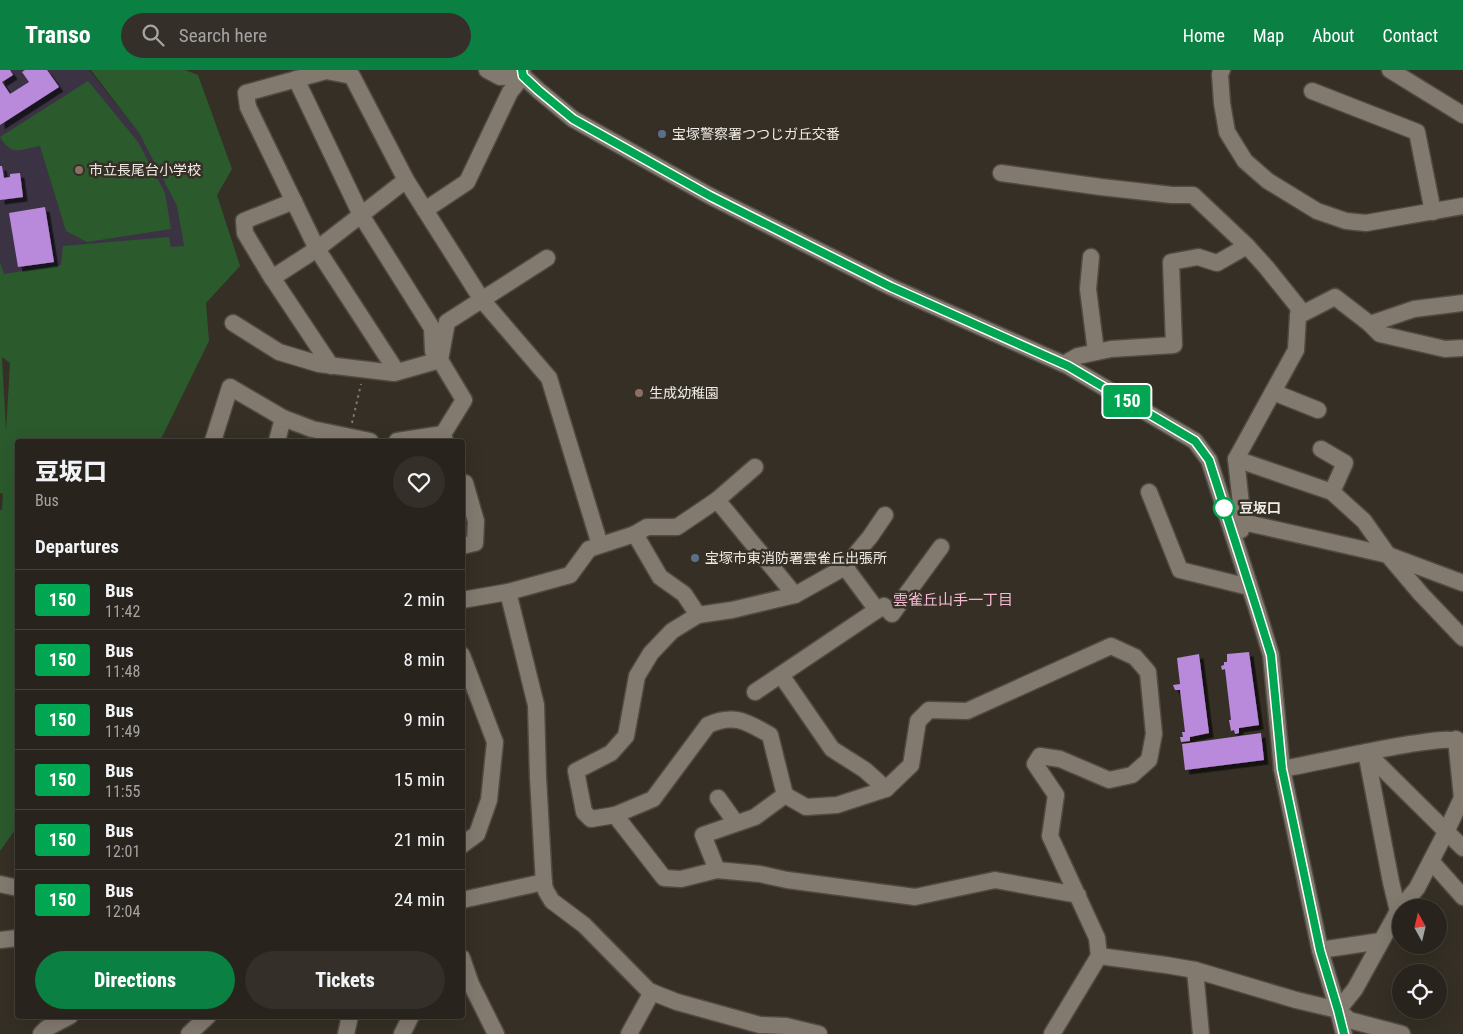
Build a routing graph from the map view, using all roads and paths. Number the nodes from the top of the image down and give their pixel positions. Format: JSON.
{"nodes":[{"id":1,"x":487,"y":70,"type":"edge"},
{"id":2,"x":1222,"y":70,"type":"edge"},
{"id":3,"x":1390,"y":70,"type":"edge"},
{"id":4,"x":353,"y":73,"type":"edge"},
{"id":5,"x":522,"y":73,"type":"edge"},
{"id":6,"x":296,"y":79,"type":"junction"},
{"id":7,"x":1312,"y":91,"type":"dead end"},
{"id":8,"x":1463,"y":115,"type":"edge"},
{"id":9,"x":1001,"y":173,"type":"dead end"},
{"id":10,"x":406,"y":180,"type":"junction"},
{"id":11,"x":294,"y":201,"type":"junction"},
{"id":12,"x":1463,"y":206,"type":"edge"},
{"id":13,"x":425,"y":210,"type":"junction"},
{"id":14,"x":1433,"y":212,"type":"junction"},
{"id":15,"x":361,"y":215,"type":"junction"},
{"id":16,"x":1246,"y":246,"type":"junction"},
{"id":17,"x":317,"y":249,"type":"junction"},
{"id":18,"x":1091,"y":257,"type":"dead end"},
{"id":19,"x":547,"y":258,"type":"dead end"},
{"id":20,"x":272,"y":278,"type":"junction"},
{"id":21,"x":482,"y":300,"type":"junction"},
{"id":22,"x":1463,"y":303,"type":"edge"},
{"id":23,"x":1298,"y":316,"type":"junction"},
{"id":24,"x":234,"y":323,"type":"dead end"},
{"id":25,"x":1370,"y":324,"type":"junction"},
{"id":26,"x":1463,"y":348,"type":"edge"},
{"id":27,"x":1096,"y":352,"type":"junction"},
{"id":28,"x":440,"y":360,"type":"junction"},
{"id":29,"x":1064,"y":364,"type":"junction"},
{"id":30,"x":330,"y":366,"type":"junction"},
{"id":31,"x":364,"y":370,"type":"junction"},
{"id":32,"x":397,"y":372,"type":"junction"},
{"id":33,"x":1273,"y":392,"type":"junction"},
{"id":34,"x":1318,"y":410,"type":"dead end"},
{"id":35,"x":283,"y":418,"type":"junction"},
{"id":36,"x":348,"y":436,"type":"junction"},
{"id":37,"x":444,"y":438,"type":"edge"},
{"id":38,"x":214,"y":439,"type":"edge"},
{"id":39,"x":278,"y":439,"type":"edge"},
{"id":40,"x":361,"y":439,"type":"edge"},
{"id":41,"x":428,"y":439,"type":"edge"},
{"id":42,"x":1320,"y":449,"type":"dead end"},
{"id":43,"x":1236,"y":459,"type":"junction"},
{"id":44,"x":755,"y":467,"type":"dead end"},
{"id":45,"x":465,"y":483,"type":"edge"},
{"id":46,"x":1149,"y":492,"type":"dead end"},
{"id":47,"x":1332,"y":492,"type":"junction"},
{"id":48,"x":717,"y":500,"type":"junction"},
{"id":49,"x":885,"y":515,"type":"dead end"},
{"id":50,"x":1243,"y":522,"type":"junction"},
{"id":51,"x":635,"y":534,"type":"junction"},
{"id":52,"x":465,"y":545,"type":"edge"},
{"id":53,"x":600,"y":545,"type":"junction"},
{"id":54,"x":941,"y":547,"type":"dead end"},
{"id":55,"x":1237,"y":548,"type":"junction"},
{"id":56,"x":1388,"y":555,"type":"junction"},
{"id":57,"x":845,"y":567,"type":"junction"},
{"id":58,"x":1463,"y":583,"type":"edge"},
{"id":59,"x":1249,"y":587,"type":"junction"},
{"id":60,"x":508,"y":592,"type":"junction"},
{"id":61,"x":796,"y":596,"type":"junction"},
{"id":62,"x":465,"y":599,"type":"edge"},
{"id":63,"x":877,"y":610,"type":"junction"},
{"id":64,"x":698,"y":615,"type":"junction"},
{"id":65,"x":1463,"y":638,"type":"edge"},
{"id":66,"x":465,"y":663,"type":"edge"},
{"id":67,"x":781,"y":675,"type":"junction"},
{"id":68,"x":755,"y":692,"type":"dead end"},
{"id":69,"x":1459,"y":740,"type":"edge"},
{"id":70,"x":1366,"y":752,"type":"junction"},
{"id":71,"x":1282,"y":769,"type":"junction"},
{"id":72,"x":886,"y":789,"type":"junction"},
{"id":73,"x":785,"y":795,"type":"junction"},
{"id":74,"x":718,"y":798,"type":"dead end"},
{"id":75,"x":615,"y":815,"type":"junction"},
{"id":76,"x":736,"y":823,"type":"junction"},
{"id":77,"x":1446,"y":831,"type":"junction"},
{"id":78,"x":465,"y":843,"type":"edge"},
{"id":79,"x":1463,"y":848,"type":"edge"},
{"id":80,"x":1431,"y":861,"type":"junction"},
{"id":81,"x":717,"y":870,"type":"junction"},
{"id":82,"x":544,"y":882,"type":"junction"},
{"id":83,"x":0,"y":884,"type":"edge"},
{"id":84,"x":15,"y":887,"type":"edge"},
{"id":85,"x":1078,"y":895,"type":"junction"},
{"id":86,"x":1463,"y":897,"type":"edge"},
{"id":87,"x":465,"y":899,"type":"edge"},
{"id":88,"x":1396,"y":899,"type":"edge"},
{"id":89,"x":1408,"y":899,"type":"edge"},
{"id":90,"x":1392,"y":922,"type":"edge"},
{"id":91,"x":15,"y":938,"type":"edge"},
{"id":92,"x":0,"y":940,"type":"edge"},
{"id":93,"x":1381,"y":941,"type":"junction"},
{"id":94,"x":1320,"y":950,"type":"junction"},
{"id":95,"x":1099,"y":956,"type":"junction"},
{"id":96,"x":1195,"y":970,"type":"junction"},
{"id":97,"x":467,"y":986,"type":"edge"},
{"id":98,"x":652,"y":992,"type":"junction"},
{"id":99,"x":1338,"y":1010,"type":"junction"},
{"id":100,"x":64,"y":1019,"type":"edge"},
{"id":101,"x":205,"y":1019,"type":"edge"},
{"id":102,"x":337,"y":1019,"type":"edge"},
{"id":103,"x":349,"y":1019,"type":"edge"},
{"id":104,"x":409,"y":1019,"type":"edge"},
{"id":105,"x":41,"y":1034,"type":"edge"},
{"id":106,"x":189,"y":1034,"type":"edge"},
{"id":107,"x":336,"y":1034,"type":"edge"},
{"id":108,"x":346,"y":1034,"type":"edge"},
{"id":109,"x":402,"y":1034,"type":"edge"},
{"id":110,"x":496,"y":1034,"type":"edge"},
{"id":111,"x":629,"y":1034,"type":"edge"},
{"id":112,"x":819,"y":1034,"type":"edge"},
{"id":113,"x":1052,"y":1034,"type":"edge"},
{"id":114,"x":1201,"y":1034,"type":"edge"},
{"id":115,"x":1344,"y":1034,"type":"edge"},
{"id":116,"x":1402,"y":1034,"type":"edge"}],
"edges":[{"from":1,"to":5,"type":"street"},
{"from":2,"to":14,"type":"street"},
{"from":3,"to":8,"type":"street"},
{"from":4,"to":6,"type":"street"},
{"from":4,"to":10,"type":"street"},
{"from":5,"to":13,"type":"street"},
{"from":5,"to":29,"type":"street"},
{"from":6,"to":11,"type":"street"},
{"from":6,"to":15,"type":"street"},
{"from":7,"to":14,"type":"street"},
{"from":9,"to":16,"type":"street"},
{"from":10,"to":13,"type":"street"},
{"from":10,"to":15,"type":"street"},
{"from":11,"to":17,"type":"street"},
{"from":11,"to":20,"type":"street"},
{"from":12,"to":14,"type":"street"},
{"from":13,"to":21,"type":"street"},
{"from":15,"to":17,"type":"street"},
{"from":15,"to":28,"type":"street"},
{"from":16,"to":23,"type":"street"},
{"from":16,"to":27,"type":"street"},
{"from":17,"to":20,"type":"street"},
{"from":17,"to":32,"type":"street"},
{"from":18,"to":27,"type":"street"},
{"from":19,"to":21,"type":"street"},
{"from":20,"to":30,"type":"street"},
{"from":21,"to":28,"type":"street"},
{"from":21,"to":53,"type":"street"},
{"from":22,"to":25,"type":"street"},
{"from":23,"to":25,"type":"street"},
{"from":23,"to":33,"type":"street"},
{"from":24,"to":30,"type":"street"},
{"from":25,"to":26,"type":"street"},
{"from":27,"to":29,"type":"street"},
{"from":28,"to":32,"type":"street"},
{"from":28,"to":37,"type":"street"},
{"from":29,"to":55,"type":"street"},
{"from":30,"to":31,"type":"street"},
{"from":31,"to":32,"type":"street"},
{"from":31,"to":36,"type":"path"},
{"from":33,"to":34,"type":"street"},
{"from":33,"to":43,"type":"street"},
{"from":35,"to":36,"type":"street"},
{"from":35,"to":38,"type":"street"},
{"from":35,"to":39,"type":"street"},
{"from":36,"to":40,"type":"street"},
{"from":37,"to":41,"type":"street"},
{"from":42,"to":47,"type":"street"},
{"from":43,"to":47,"type":"street"},
{"from":43,"to":50,"type":"street"},
{"from":44,"to":48,"type":"street"},
{"from":45,"to":52,"type":"street"},
{"from":46,"to":59,"type":"street"},
{"from":47,"to":56,"type":"street"},
{"from":48,"to":51,"type":"street"},
{"from":48,"to":61,"type":"street"},
{"from":49,"to":57,"type":"street"},
{"from":50,"to":55,"type":"street"},
{"from":50,"to":56,"type":"street"},
{"from":51,"to":53,"type":"street"},
{"from":51,"to":64,"type":"street"},
{"from":53,"to":60,"type":"street"},
{"from":54,"to":63,"type":"street"},
{"from":55,"to":59,"type":"street"},
{"from":56,"to":58,"type":"street"},
{"from":56,"to":65,"type":"street"},
{"from":57,"to":61,"type":"street"},
{"from":57,"to":63,"type":"street"},
{"from":59,"to":71,"type":"street"},
{"from":60,"to":62,"type":"street"},
{"from":60,"to":82,"type":"street"},
{"from":61,"to":64,"type":"street"},
{"from":63,"to":67,"type":"street"},
{"from":64,"to":75,"type":"street"},
{"from":66,"to":78,"type":"street"},
{"from":67,"to":68,"type":"street"},
{"from":67,"to":72,"type":"street"},
{"from":69,"to":70,"type":"street"},
{"from":69,"to":77,"type":"street"},
{"from":70,"to":71,"type":"street"},
{"from":70,"to":77,"type":"street"},
{"from":70,"to":88,"type":"street"},
{"from":71,"to":94,"type":"street"},
{"from":72,"to":73,"type":"street"},
{"from":72,"to":85,"type":"street"},
{"from":73,"to":75,"type":"street"},
{"from":73,"to":76,"type":"street"},
{"from":74,"to":76,"type":"street"},
{"from":75,"to":81,"type":"street"},
{"from":76,"to":81,"type":"street"},
{"from":77,"to":79,"type":"street"},
{"from":77,"to":80,"type":"street"},
{"from":80,"to":86,"type":"street"},
{"from":80,"to":89,"type":"street"},
{"from":81,"to":85,"type":"street"},
{"from":82,"to":87,"type":"street"},
{"from":82,"to":98,"type":"street"},
{"from":83,"to":84,"type":"street"},
{"from":85,"to":95,"type":"street"},
{"from":90,"to":93,"type":"street"},
{"from":91,"to":92,"type":"street"},
{"from":93,"to":94,"type":"street"},
{"from":93,"to":99,"type":"street"},
{"from":94,"to":99,"type":"street"},
{"from":95,"to":96,"type":"street"},
{"from":95,"to":113,"type":"street"},
{"from":96,"to":99,"type":"street"},
{"from":96,"to":114,"type":"street"},
{"from":97,"to":110,"type":"street"},
{"from":98,"to":111,"type":"street"},
{"from":98,"to":112,"type":"street"},
{"from":99,"to":115,"type":"street"},
{"from":99,"to":116,"type":"street"},
{"from":100,"to":105,"type":"street"},
{"from":101,"to":106,"type":"street"},
{"from":102,"to":107,"type":"street"},
{"from":103,"to":108,"type":"street"},
{"from":104,"to":109,"type":"street"}]}
